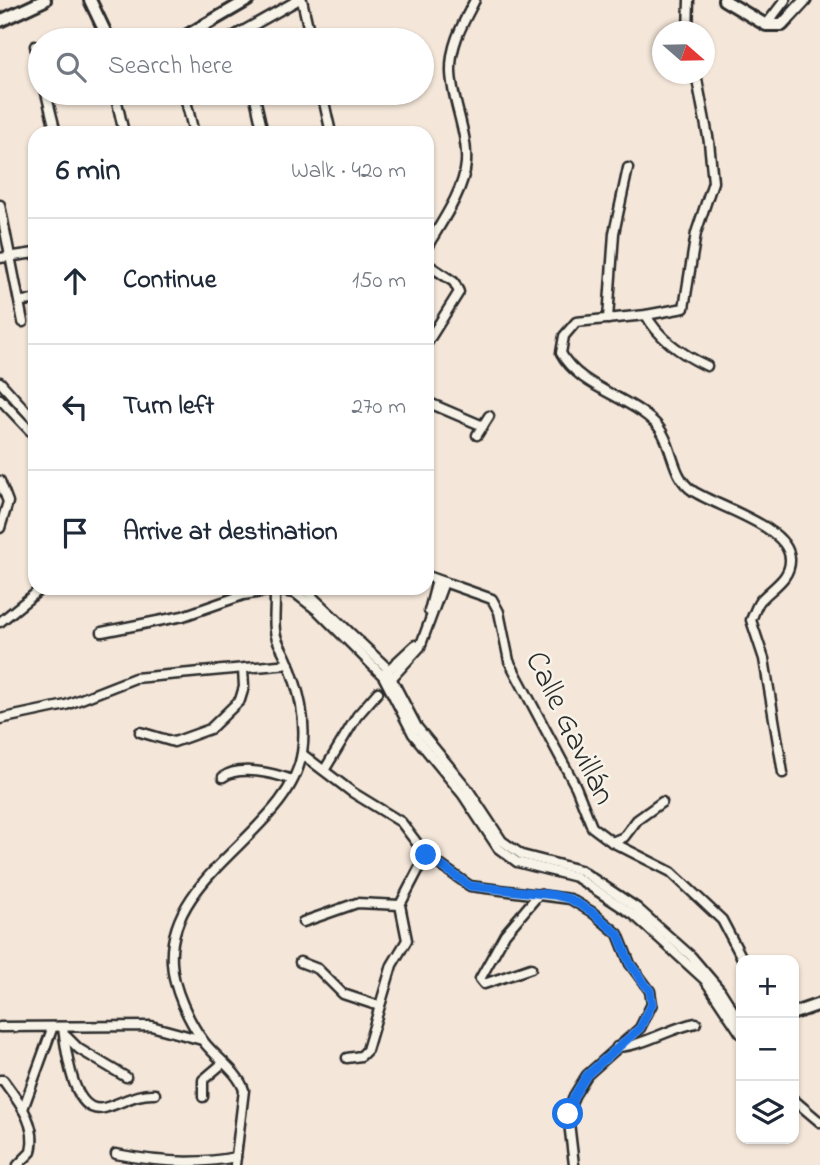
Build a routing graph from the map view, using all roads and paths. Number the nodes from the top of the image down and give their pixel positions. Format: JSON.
{"nodes":[{"id":1,"x":45,"y":0,"type":"edge"},
{"id":2,"x":89,"y":0,"type":"edge"},
{"id":3,"x":248,"y":0,"type":"edge"},
{"id":4,"x":300,"y":0,"type":"edge"},
{"id":5,"x":475,"y":0,"type":"edge"},
{"id":6,"x":689,"y":0,"type":"edge"},
{"id":7,"x":724,"y":0,"type":"edge"},
{"id":8,"x":785,"y":0,"type":"edge"},
{"id":9,"x":805,"y":0,"type":"edge"},
{"id":10,"x":0,"y":21,"type":"edge"},
{"id":11,"x":688,"y":21,"type":"edge"},
{"id":12,"x":766,"y":25,"type":"junction"},
{"id":13,"x":102,"y":28,"type":"edge"},
{"id":14,"x":200,"y":28,"type":"edge"},
{"id":15,"x":255,"y":28,"type":"edge"},
{"id":16,"x":308,"y":28,"type":"edge"},
{"id":17,"x":698,"y":84,"type":"edge"},
{"id":18,"x":49,"y":105,"type":"edge"},
{"id":19,"x":118,"y":105,"type":"edge"},
{"id":20,"x":187,"y":105,"type":"edge"},
{"id":21,"x":257,"y":105,"type":"edge"},
{"id":22,"x":325,"y":105,"type":"edge"},
{"id":23,"x":54,"y":126,"type":"edge"},
{"id":24,"x":122,"y":126,"type":"edge"},
{"id":25,"x":192,"y":126,"type":"edge"},
{"id":26,"x":262,"y":126,"type":"edge"},
{"id":27,"x":329,"y":126,"type":"edge"},
{"id":28,"x":628,"y":168,"type":"dead end"},
{"id":29,"x":0,"y":205,"type":"edge"},
{"id":30,"x":434,"y":234,"type":"edge"},
{"id":31,"x":28,"y":254,"type":"edge"},
{"id":32,"x":10,"y":257,"type":"junction"},
{"id":33,"x":0,"y":258,"type":"edge"},
{"id":34,"x":434,"y":269,"type":"edge"},
{"id":35,"x":28,"y":300,"type":"edge"},
{"id":36,"x":21,"y":301,"type":"junction"},
{"id":37,"x":646,"y":316,"type":"junction"},
{"id":38,"x":608,"y":319,"type":"junction"},
{"id":39,"x":23,"y":322,"type":"dead end"},
{"id":40,"x":434,"y":332,"type":"edge"},
{"id":41,"x":707,"y":366,"type":"dead end"},
{"id":42,"x":0,"y":382,"type":"edge"},
{"id":43,"x":0,"y":399,"type":"edge"},
{"id":44,"x":434,"y":405,"type":"edge"},
{"id":45,"x":28,"y":413,"type":"edge"},
{"id":46,"x":489,"y":416,"type":"dead end"},
{"id":47,"x":483,"y":426,"type":"junction"},
{"id":48,"x":28,"y":429,"type":"edge"},
{"id":49,"x":477,"y":435,"type":"dead end"},
{"id":50,"x":0,"y":481,"type":"edge"},
{"id":51,"x":1,"y":521,"type":"edge"},
{"id":52,"x":434,"y":578,"type":"edge"},
{"id":53,"x":441,"y":581,"type":"junction"},
{"id":54,"x":33,"y":595,"type":"edge"},
{"id":55,"x":243,"y":595,"type":"edge"},
{"id":56,"x":274,"y":595,"type":"edge"},
{"id":57,"x":301,"y":595,"type":"edge"},
{"id":58,"x":304,"y":595,"type":"edge"},
{"id":59,"x":308,"y":595,"type":"edge"},
{"id":60,"x":310,"y":599,"type":"junction"},
{"id":61,"x":0,"y":622,"type":"edge"},
{"id":62,"x":102,"y":632,"type":"dead end"},
{"id":63,"x":289,"y":664,"type":"junction"},
{"id":64,"x":243,"y":669,"type":"junction"},
{"id":65,"x":388,"y":676,"type":"junction"},
{"id":66,"x":378,"y":692,"type":"dead end"},
{"id":67,"x":0,"y":719,"type":"edge"},
{"id":68,"x":140,"y":732,"type":"dead end"},
{"id":69,"x":302,"y":754,"type":"junction"},
{"id":70,"x":325,"y":769,"type":"junction"},
{"id":71,"x":783,"y":773,"type":"dead end"},
{"id":72,"x":223,"y":777,"type":"dead end"},
{"id":73,"x":292,"y":779,"type":"junction"},
{"id":74,"x":662,"y":802,"type":"dead end"},
{"id":75,"x":612,"y":842,"type":"junction"},
{"id":76,"x":426,"y":855,"type":"junction"},
{"id":77,"x":539,"y":894,"type":"junction"},
{"id":78,"x":400,"y":905,"type":"junction"},
{"id":79,"x":303,"y":922,"type":"dead end"},
{"id":80,"x":740,"y":955,"type":"edge"},
{"id":81,"x":300,"y":962,"type":"dead end"},
{"id":82,"x":531,"y":968,"type":"dead end"},
{"id":83,"x":820,"y":1004,"type":"edge"},
{"id":84,"x":379,"y":1006,"type":"junction"},
{"id":85,"x":799,"y":1011,"type":"edge"},
{"id":86,"x":738,"y":1018,"type":"edge"},
{"id":87,"x":696,"y":1023,"type":"dead end"},
{"id":88,"x":736,"y":1026,"type":"edge"},
{"id":89,"x":0,"y":1027,"type":"edge"},
{"id":90,"x":52,"y":1028,"type":"junction"},
{"id":91,"x":63,"y":1028,"type":"junction"},
{"id":92,"x":202,"y":1040,"type":"junction"},
{"id":93,"x":617,"y":1047,"type":"junction"},
{"id":94,"x":347,"y":1058,"type":"dead end"},
{"id":95,"x":223,"y":1063,"type":"junction"},
{"id":96,"x":126,"y":1077,"type":"dead end"},
{"id":97,"x":0,"y":1080,"type":"edge"},
{"id":98,"x":155,"y":1094,"type":"dead end"},
{"id":99,"x":204,"y":1097,"type":"dead end"},
{"id":100,"x":799,"y":1105,"type":"edge"},
{"id":101,"x":23,"y":1110,"type":"junction"},
{"id":102,"x":820,"y":1122,"type":"edge"},
{"id":103,"x":116,"y":1154,"type":"dead end"},
{"id":104,"x":236,"y":1161,"type":"edge"},
{"id":105,"x":18,"y":1165,"type":"edge"},
{"id":106,"x":574,"y":1165,"type":"edge"}],
"edges":[{"from":1,"to":10,"type":"street"},
{"from":2,"to":13,"type":"street"},
{"from":3,"to":14,"type":"street"},
{"from":4,"to":15,"type":"street"},
{"from":4,"to":16,"type":"street"},
{"from":5,"to":30,"type":"street"},
{"from":6,"to":11,"type":"street"},
{"from":7,"to":12,"type":"street"},
{"from":8,"to":12,"type":"street"},
{"from":9,"to":12,"type":"street"},
{"from":17,"to":37,"type":"street"},
{"from":18,"to":23,"type":"street"},
{"from":19,"to":24,"type":"street"},
{"from":20,"to":25,"type":"street"},
{"from":21,"to":26,"type":"street"},
{"from":22,"to":27,"type":"street"},
{"from":28,"to":38,"type":"street"},
{"from":29,"to":32,"type":"street"},
{"from":31,"to":32,"type":"street"},
{"from":32,"to":33,"type":"street"},
{"from":32,"to":36,"type":"street"},
{"from":34,"to":40,"type":"street"},
{"from":35,"to":36,"type":"street"},
{"from":36,"to":39,"type":"street"},
{"from":37,"to":38,"type":"street"},
{"from":37,"to":41,"type":"street"},
{"from":38,"to":71,"type":"street"},
{"from":42,"to":45,"type":"street"},
{"from":43,"to":48,"type":"street"},
{"from":44,"to":47,"type":"street"},
{"from":46,"to":47,"type":"street"},
{"from":47,"to":49,"type":"street"},
{"from":50,"to":51,"type":"street"},
{"from":52,"to":53,"type":"street","name":"Calle Gavillán"},
{"from":53,"to":65,"type":"street"},
{"from":53,"to":75,"type":"street","name":"Calle Gavillán"},
{"from":54,"to":61,"type":"street"},
{"from":55,"to":62,"type":"street"},
{"from":56,"to":63,"type":"street"},
{"from":57,"to":60,"type":"street"},
{"from":58,"to":60,"type":"street"},
{"from":59,"to":60,"type":"street"},
{"from":60,"to":65,"type":"street"},
{"from":63,"to":64,"type":"street"},
{"from":63,"to":69,"type":"street"},
{"from":64,"to":67,"type":"street"},
{"from":64,"to":68,"type":"street"},
{"from":65,"to":86,"type":"street"},
{"from":65,"to":88,"type":"street"},
{"from":66,"to":70,"type":"street"},
{"from":69,"to":70,"type":"street"},
{"from":69,"to":73,"type":"street"},
{"from":70,"to":76,"type":"street"},
{"from":72,"to":73,"type":"street"},
{"from":73,"to":92,"type":"street"},
{"from":74,"to":75,"type":"street"},
{"from":75,"to":80,"type":"street","name":"Calle Gavillán"},
{"from":76,"to":77,"type":"street"},
{"from":76,"to":78,"type":"street"},
{"from":77,"to":82,"type":"street"},
{"from":77,"to":93,"type":"street"},
{"from":78,"to":79,"type":"street"},
{"from":78,"to":84,"type":"street"},
{"from":81,"to":84,"type":"street"},
{"from":83,"to":85,"type":"street"},
{"from":84,"to":94,"type":"street"},
{"from":87,"to":93,"type":"street"},
{"from":89,"to":90,"type":"street"},
{"from":90,"to":91,"type":"street"},
{"from":90,"to":101,"type":"street"},
{"from":91,"to":92,"type":"street"},
{"from":91,"to":96,"type":"street"},
{"from":91,"to":98,"type":"street"},
{"from":92,"to":95,"type":"street"},
{"from":93,"to":106,"type":"street"},
{"from":95,"to":99,"type":"street"},
{"from":95,"to":104,"type":"street"},
{"from":97,"to":101,"type":"street"},
{"from":100,"to":102,"type":"street"},
{"from":101,"to":105,"type":"street"},
{"from":103,"to":104,"type":"street"}]}
